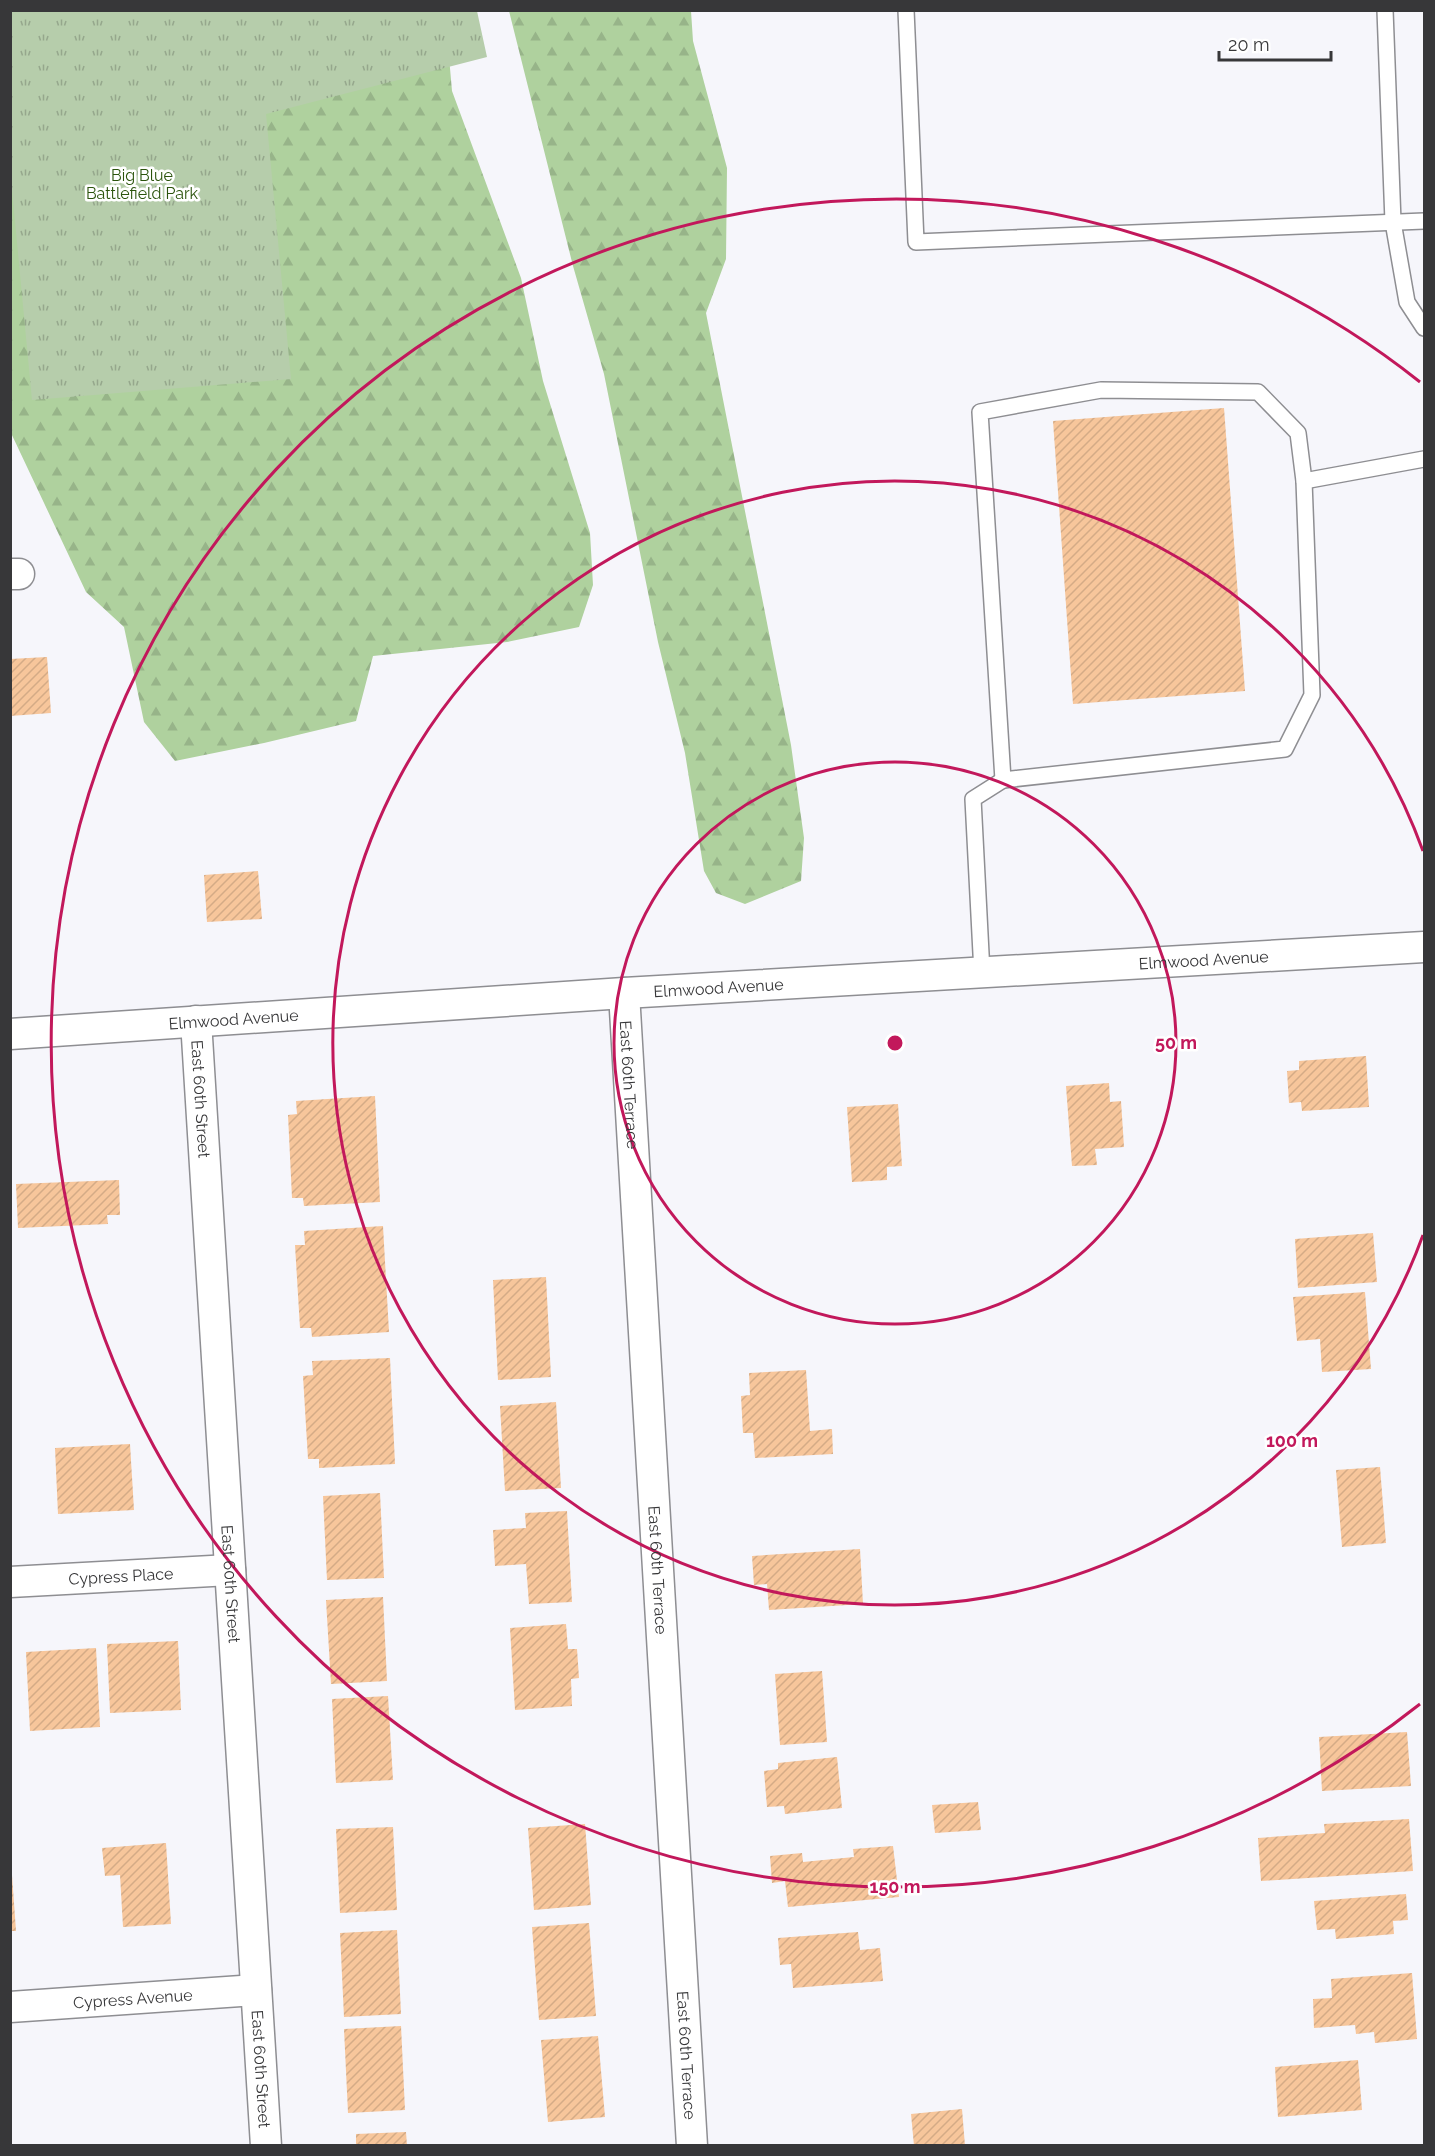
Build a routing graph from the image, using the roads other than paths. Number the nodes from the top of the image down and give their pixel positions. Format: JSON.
{"nodes":[{"id":1,"x":906,"y":10,"type":"edge"},
{"id":2,"x":1385,"y":10,"type":"edge"},
{"id":3,"x":1425,"y":221,"type":"edge"},
{"id":4,"x":1393,"y":222,"type":"junction"},
{"id":5,"x":1425,"y":328,"type":"edge"},
{"id":6,"x":1425,"y":459,"type":"edge"},
{"id":7,"x":1304,"y":481,"type":"junction"},
{"id":8,"x":1003,"y":780,"type":"junction"},
{"id":9,"x":1425,"y":947,"type":"edge"},
{"id":10,"x":982,"y":973,"type":"junction"},
{"id":11,"x":624,"y":993,"type":"junction"},
{"id":12,"x":196,"y":1021,"type":"junction"},
{"id":13,"x":10,"y":1034,"type":"edge"},
{"id":14,"x":230,"y":1570,"type":"junction"},
{"id":15,"x":10,"y":1582,"type":"edge"},
{"id":16,"x":256,"y":1990,"type":"junction"},
{"id":17,"x":10,"y":2007,"type":"edge"},
{"id":18,"x":266,"y":2145,"type":"edge"},
{"id":19,"x":692,"y":2145,"type":"edge"}],
"edges":[{"from":1,"to":4,"type":"lane"},
{"from":2,"to":4,"type":"lane"},
{"from":3,"to":4,"type":"lane"},
{"from":4,"to":5,"type":"lane"},
{"from":6,"to":7,"type":"lane"},
{"from":7,"to":8,"type":"lane"},
{"from":7,"to":8,"type":"lane"},
{"from":8,"to":10,"type":"lane"},
{"from":9,"to":10,"type":"street","name":"Elmwood Avenue"},
{"from":10,"to":11,"type":"street","name":"Elmwood Avenue"},
{"from":11,"to":12,"type":"street","name":"Elmwood Avenue"},
{"from":11,"to":19,"type":"street","name":"East 60th Terrace"},
{"from":12,"to":13,"type":"street","name":"Elmwood Avenue"},
{"from":12,"to":14,"type":"street","name":"East 60th Street"},
{"from":14,"to":15,"type":"street","name":"Cypress Place"},
{"from":14,"to":16,"type":"street","name":"East 60th Street"},
{"from":16,"to":17,"type":"street","name":"Cypress Avenue"},
{"from":16,"to":18,"type":"street","name":"East 60th Street"}]}
